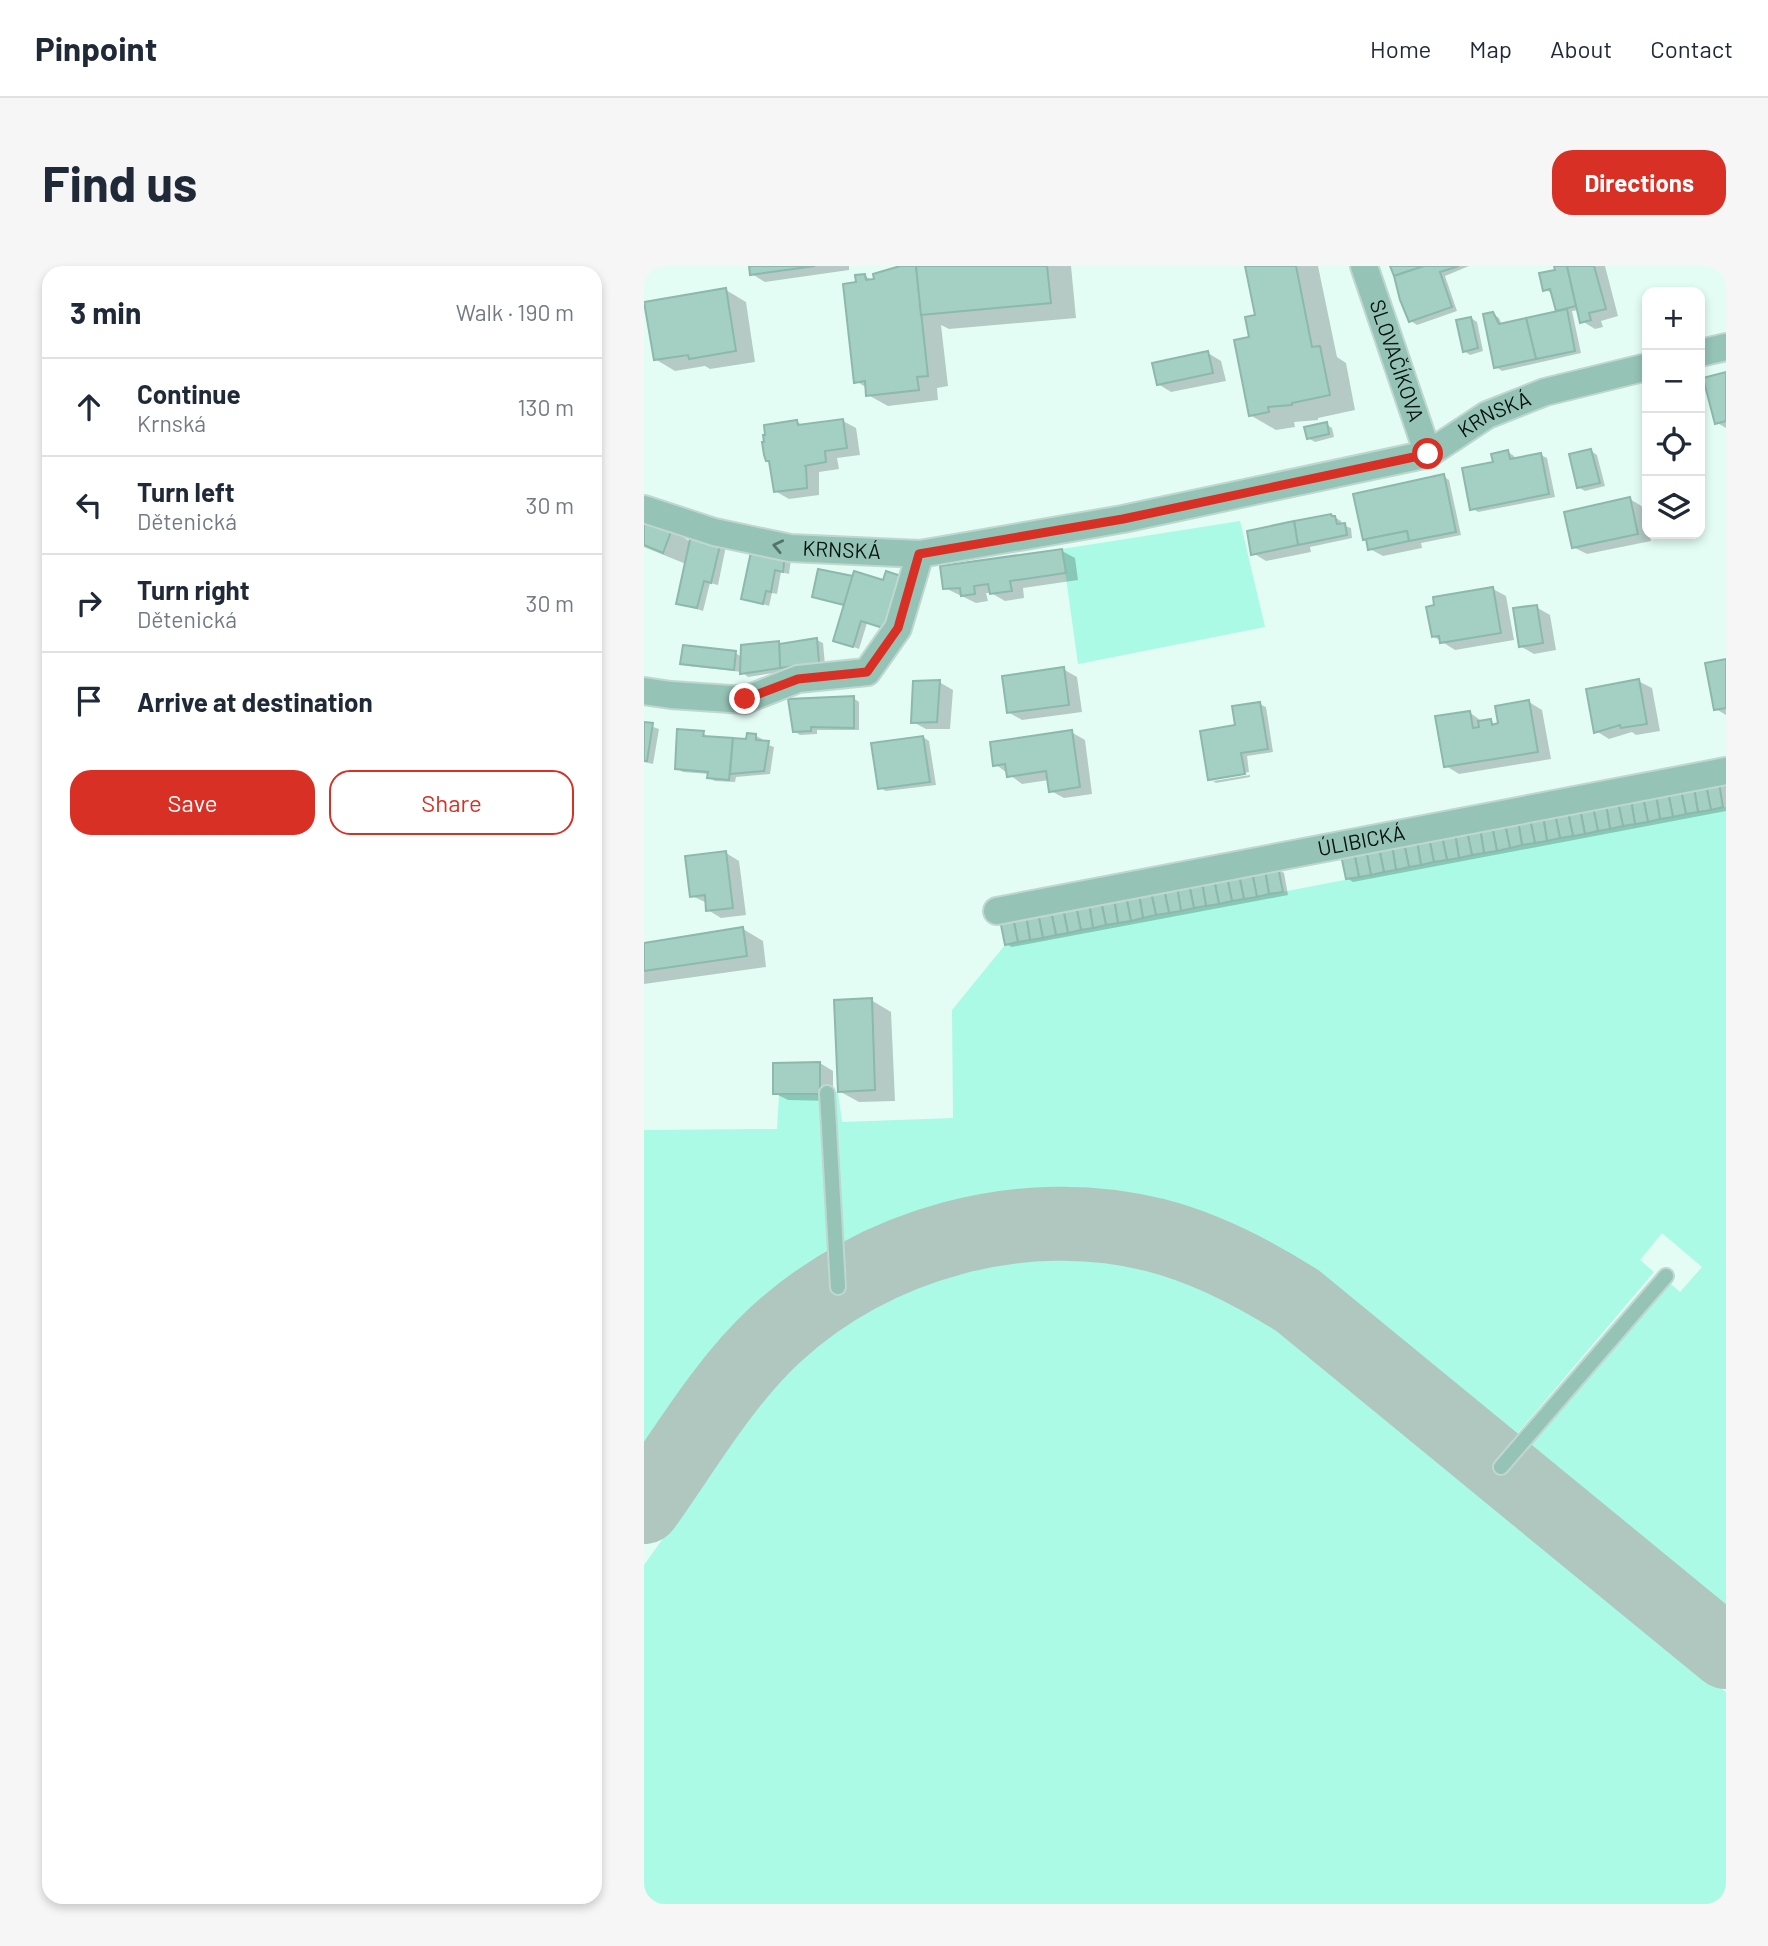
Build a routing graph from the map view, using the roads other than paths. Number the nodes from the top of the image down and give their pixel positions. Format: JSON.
{"nodes":[{"id":1,"x":1364,"y":266,"type":"edge"},
{"id":2,"x":1726,"y":347,"type":"edge"},
{"id":3,"x":1705,"y":353,"type":"edge"},
{"id":4,"x":1642,"y":367,"type":"edge"},
{"id":5,"x":1428,"y":454,"type":"junction"},
{"id":6,"x":644,"y":509,"type":"edge"},
{"id":7,"x":919,"y":554,"type":"junction"},
{"id":8,"x":644,"y":691,"type":"edge"},
{"id":9,"x":1726,"y":771,"type":"edge"},
{"id":10,"x":997,"y":911,"type":"dead end"},
{"id":11,"x":827,"y":1093,"type":"dead end"},
{"id":12,"x":1666,"y":1276,"type":"dead end"},
{"id":13,"x":838,"y":1287,"type":"dead end"},
{"id":14,"x":1501,"y":1467,"type":"dead end"}],
"edges":[{"from":1,"to":5,"type":"street","name":"SLOVAČÍKOVA"},
{"from":2,"to":3,"type":"street"},
{"from":4,"to":5,"type":"street","name":"KRNSKÁ"},
{"from":5,"to":7,"type":"street","name":"KRNSKÁ"},
{"from":7,"to":6,"type":"street","name":"KRNSKÁ","one_way":true},
{"from":7,"to":8,"type":"street"},
{"from":9,"to":10,"type":"street","name":"ÚLIBICKÁ"},
{"from":11,"to":13,"type":"lane"},
{"from":12,"to":14,"type":"lane"}]}
